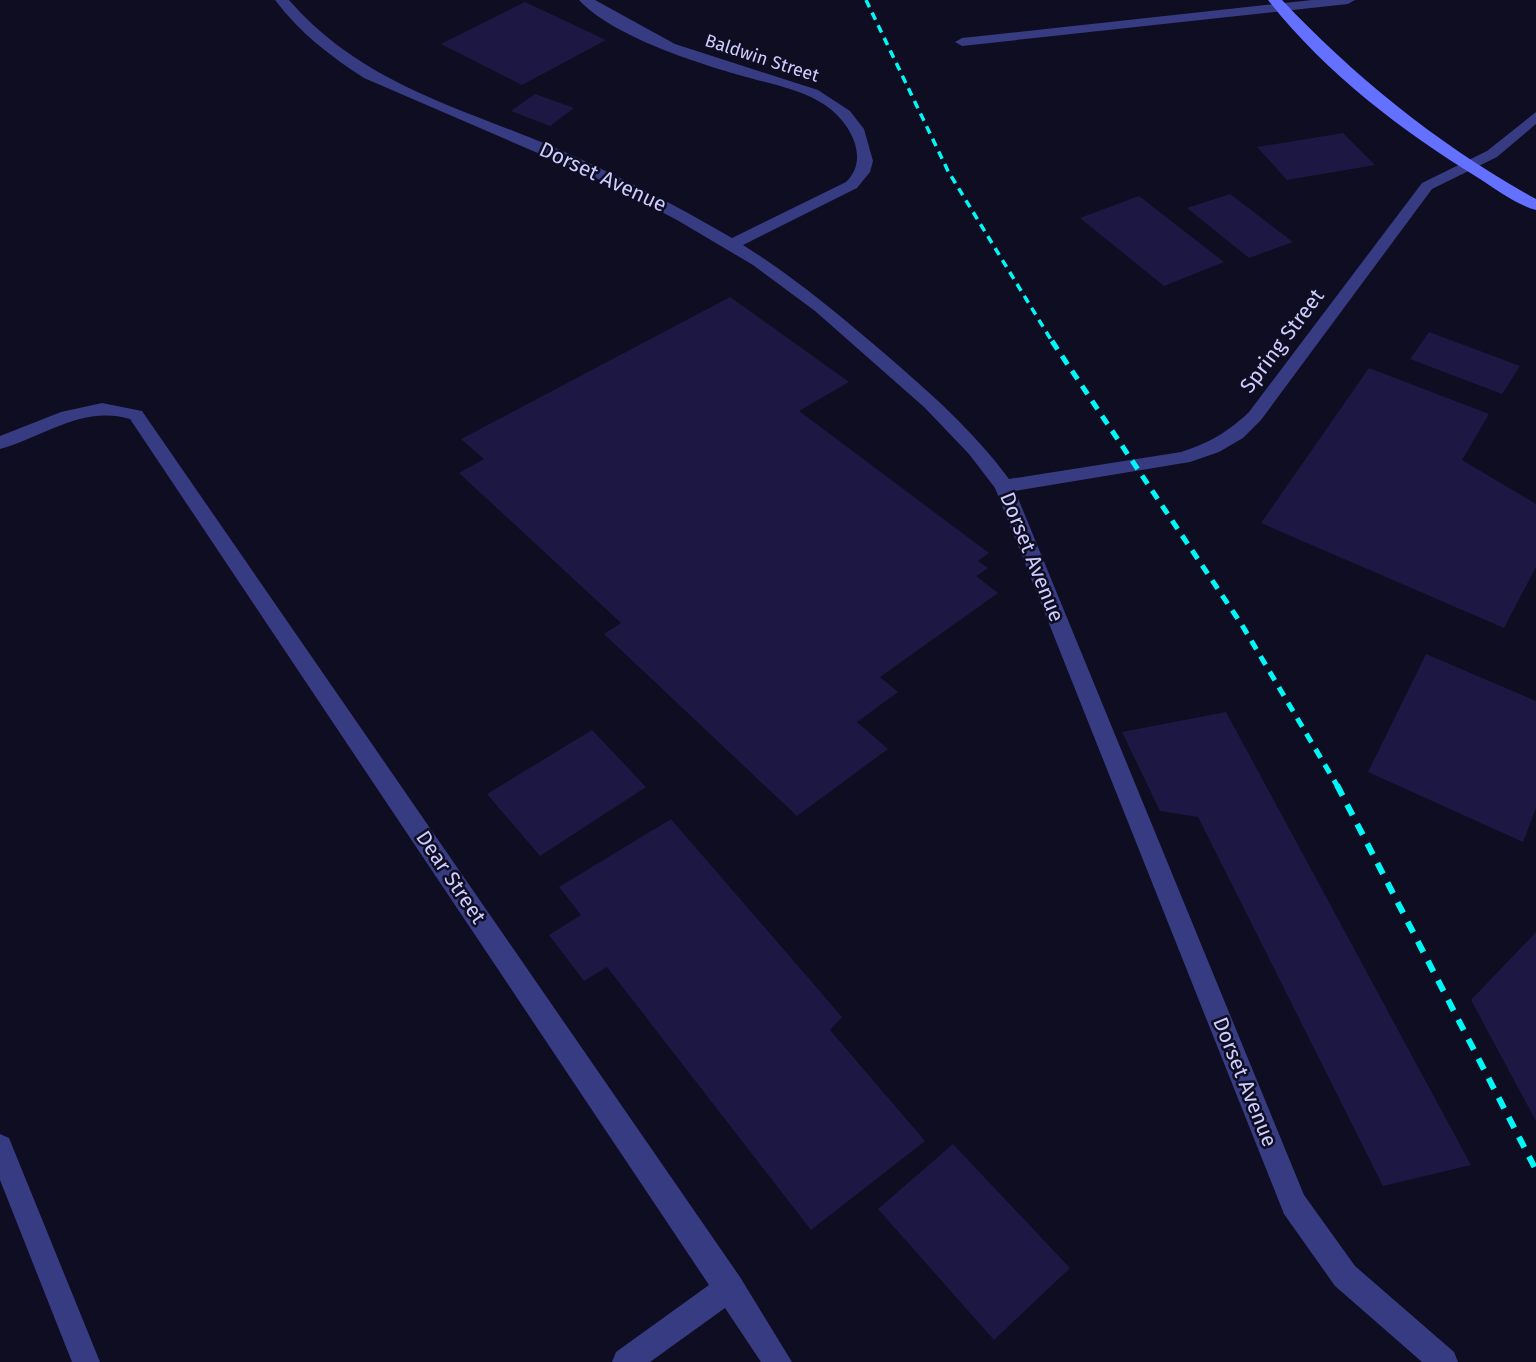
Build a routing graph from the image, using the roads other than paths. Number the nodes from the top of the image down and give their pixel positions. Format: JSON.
{"nodes":[{"id":1,"x":282,"y":0,"type":"edge"},
{"id":2,"x":586,"y":0,"type":"edge"},
{"id":3,"x":1348,"y":0,"type":"edge"},
{"id":4,"x":1279,"y":4,"type":"edge"},
{"id":5,"x":962,"y":42,"type":"dead end"},
{"id":6,"x":1536,"y":116,"type":"edge"},
{"id":7,"x":1465,"y":166,"type":"junction"},
{"id":8,"x":1536,"y":205,"type":"edge"},
{"id":9,"x":732,"y":244,"type":"junction"},
{"id":10,"x":0,"y":443,"type":"edge"},
{"id":11,"x":1004,"y":486,"type":"junction"},
{"id":12,"x":0,"y":1147,"type":"edge"},
{"id":13,"x":730,"y":1287,"type":"junction"},
{"id":14,"x":86,"y":1362,"type":"edge"},
{"id":15,"x":626,"y":1362,"type":"edge"},
{"id":16,"x":778,"y":1362,"type":"edge"},
{"id":17,"x":1444,"y":1362,"type":"edge"}],
"edges":[{"from":1,"to":9,"type":"street","name":"Dorset Avenue"},
{"from":2,"to":9,"type":"street","name":"Baldwin Street"},
{"from":3,"to":4,"type":"street"},
{"from":4,"to":5,"type":"street"},
{"from":4,"to":7,"type":"street"},
{"from":6,"to":7,"type":"street","name":"Spring Street"},
{"from":7,"to":8,"type":"street"},
{"from":7,"to":11,"type":"street","name":"Spring Street"},
{"from":9,"to":11,"type":"street","name":"Dorset Avenue"},
{"from":10,"to":13,"type":"street","name":"Dear Street"},
{"from":11,"to":17,"type":"street","name":"Dorset Avenue"},
{"from":12,"to":14,"type":"street"},
{"from":13,"to":15,"type":"street"},
{"from":13,"to":16,"type":"street","name":"Dear Street"}]}
